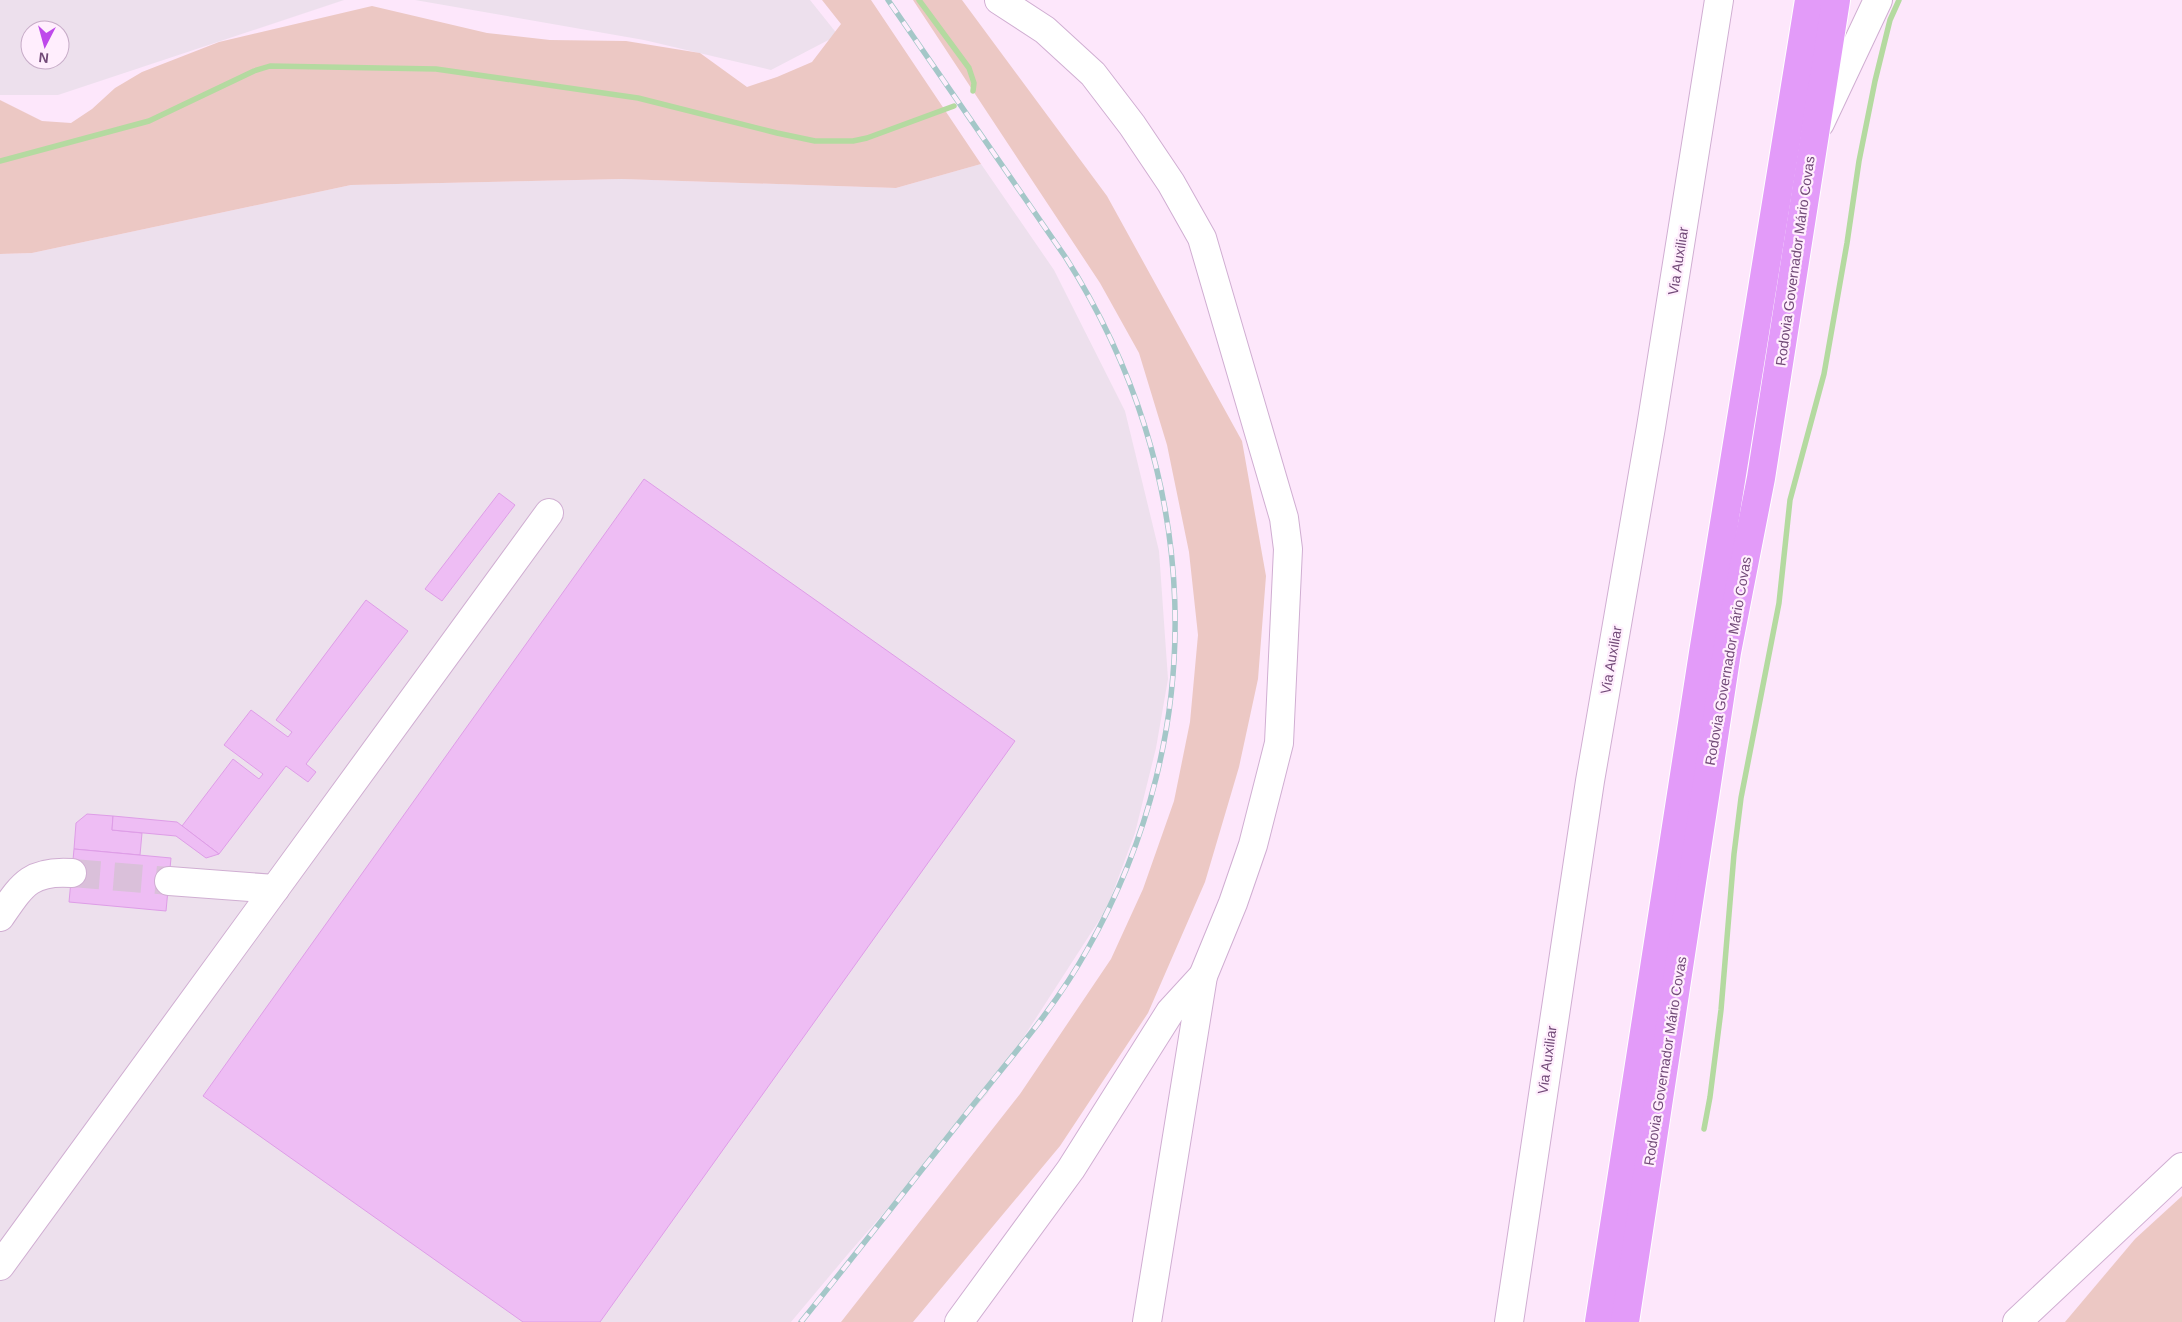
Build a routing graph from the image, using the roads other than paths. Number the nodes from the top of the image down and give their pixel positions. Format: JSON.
{"nodes":[{"id":1,"x":999,"y":0,"type":"edge"},
{"id":2,"x":1720,"y":0,"type":"edge"},
{"id":3,"x":1809,"y":0,"type":"edge"},
{"id":4,"x":1836,"y":0,"type":"edge"},
{"id":5,"x":1878,"y":0,"type":"edge"},
{"id":6,"x":1812,"y":140,"type":"junction"},
{"id":7,"x":549,"y":513,"type":"dead end"},
{"id":8,"x":72,"y":873,"type":"tunnel mouth"},
{"id":9,"x":168,"y":880,"type":"tunnel mouth"},
{"id":10,"x":275,"y":890,"type":"junction"},
{"id":11,"x":0,"y":917,"type":"edge"},
{"id":12,"x":1203,"y":976,"type":"junction"},
{"id":13,"x":2182,"y":1167,"type":"edge"},
{"id":14,"x":0,"y":1266,"type":"edge"},
{"id":15,"x":959,"y":1322,"type":"edge"},
{"id":16,"x":1147,"y":1322,"type":"edge"},
{"id":17,"x":1509,"y":1322,"type":"edge"},
{"id":18,"x":1599,"y":1322,"type":"edge"},
{"id":19,"x":1625,"y":1322,"type":"edge"},
{"id":20,"x":2017,"y":1322,"type":"edge"}],
"edges":[{"from":1,"to":12,"type":"street"},
{"from":2,"to":17,"type":"street","name":"Via Auxiliar"},
{"from":3,"to":18,"type":"highway","name":"Rodovia Governador Mário Covas"},
{"from":4,"to":6,"type":"highway","name":"Rodovia Governador Mário Covas"},
{"from":5,"to":6,"type":"street"},
{"from":6,"to":19,"type":"highway","name":"Rodovia Governador Mário Covas"},
{"from":7,"to":10,"type":"street"},
{"from":8,"to":11,"type":"street"},
{"from":9,"to":10,"type":"street"},
{"from":10,"to":14,"type":"street"},
{"from":12,"to":15,"type":"street"},
{"from":12,"to":16,"type":"street"},
{"from":13,"to":20,"type":"street"}]}
